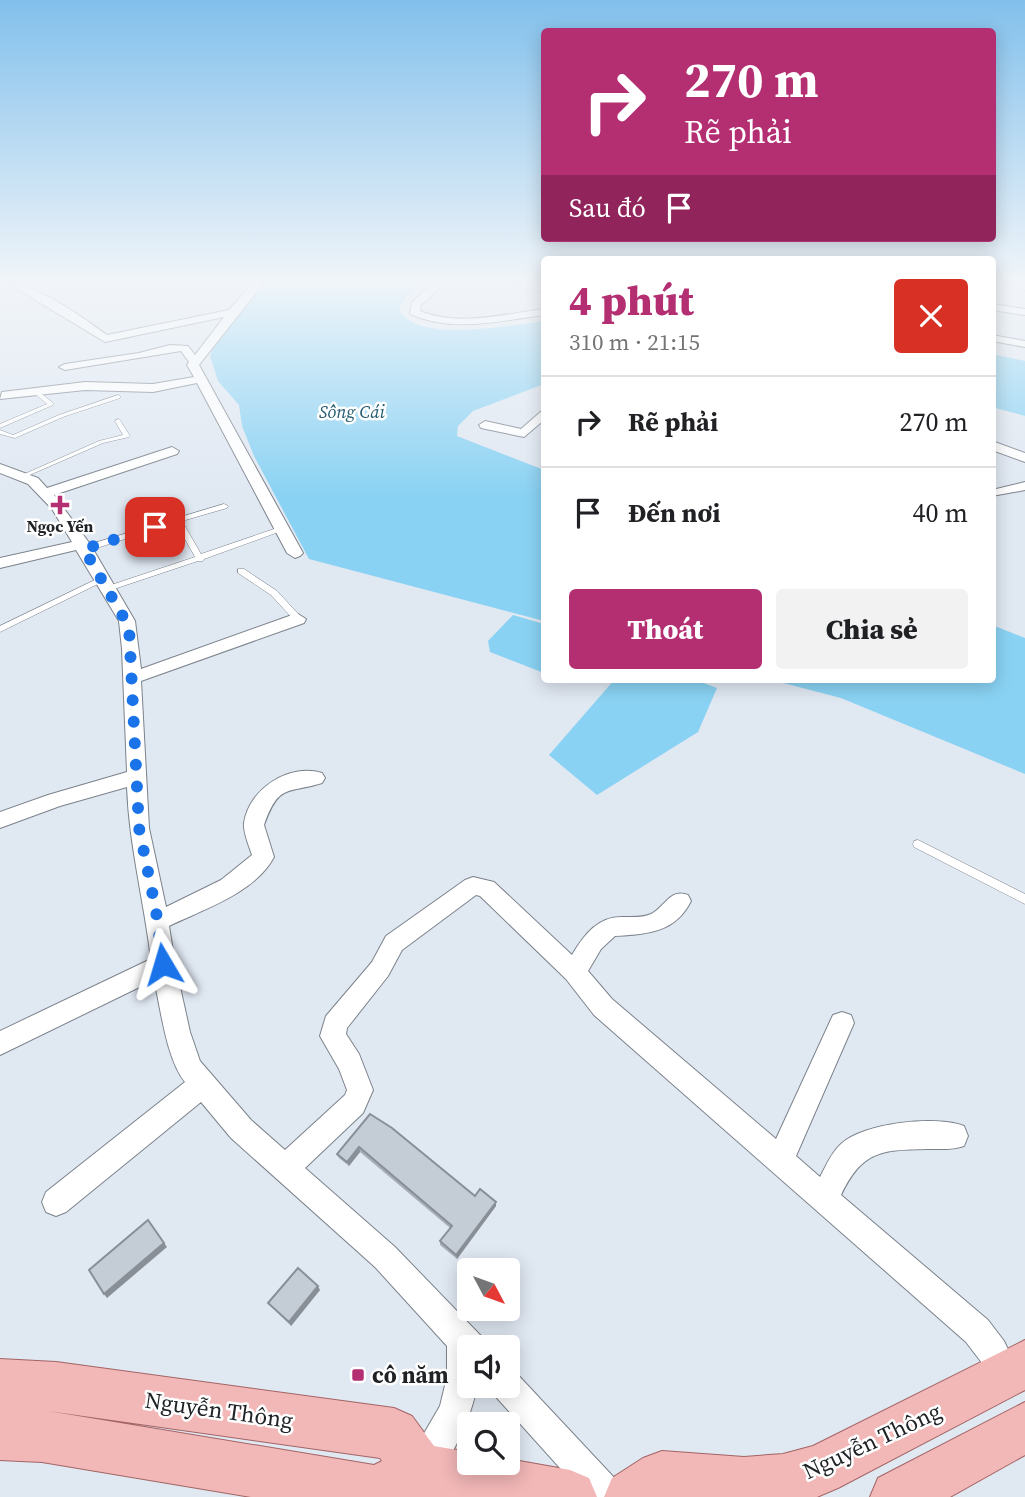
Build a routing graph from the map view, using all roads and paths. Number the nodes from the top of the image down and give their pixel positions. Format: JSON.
{"nodes":[{"id":1,"x":148,"y":354,"type":"edge"},
{"id":2,"x":189,"y":354,"type":"edge"},
{"id":3,"x":199,"y":354,"type":"edge"},
{"id":4,"x":194,"y":360,"type":"junction"},
{"id":5,"x":65,"y":367,"type":"dead end"},
{"id":6,"x":201,"y":379,"type":"junction"},
{"id":7,"x":36,"y":392,"type":"junction"},
{"id":8,"x":2,"y":396,"type":"dead end"},
{"id":9,"x":118,"y":397,"type":"dead end"},
{"id":10,"x":541,"y":418,"type":"edge"},
{"id":11,"x":118,"y":421,"type":"dead end"},
{"id":12,"x":485,"y":425,"type":"dead end"},
{"id":13,"x":0,"y":426,"type":"edge"},
{"id":14,"x":0,"y":432,"type":"edge"},
{"id":15,"x":10,"y":437,"type":"junction"},
{"id":16,"x":0,"y":445,"type":"edge"},
{"id":17,"x":996,"y":446,"type":"edge"},
{"id":18,"x":172,"y":451,"type":"dead end"},
{"id":19,"x":1025,"y":458,"type":"edge"},
{"id":20,"x":0,"y":468,"type":"edge"},
{"id":21,"x":23,"y":476,"type":"junction"},
{"id":22,"x":1025,"y":486,"type":"edge"},
{"id":23,"x":45,"y":493,"type":"junction"},
{"id":24,"x":997,"y":494,"type":"dead end"},
{"id":25,"x":224,"y":506,"type":"dead end"},
{"id":26,"x":178,"y":520,"type":"junction"},
{"id":27,"x":280,"y":530,"type":"junction"},
{"id":28,"x":83,"y":547,"type":"junction"},
{"id":29,"x":295,"y":553,"type":"dead end"},
{"id":30,"x":200,"y":559,"type":"junction"},
{"id":31,"x":0,"y":563,"type":"edge"},
{"id":32,"x":241,"y":571,"type":"dead end"},
{"id":33,"x":105,"y":584,"type":"junction"},
{"id":34,"x":298,"y":619,"type":"joint"},
{"id":35,"x":0,"y":628,"type":"edge"},
{"id":36,"x":132,"y":678,"type":"junction"},
{"id":37,"x":136,"y":777,"type":"junction"},
{"id":38,"x":315,"y":778,"type":"dead end"},
{"id":39,"x":0,"y":820,"type":"edge"},
{"id":40,"x":918,"y":844,"type":"dead end"},
{"id":41,"x":1025,"y":899,"type":"edge"},
{"id":42,"x":680,"y":901,"type":"dead end"},
{"id":43,"x":157,"y":922,"type":"junction"},
{"id":44,"x":163,"y":964,"type":"junction"},
{"id":45,"x":574,"y":972,"type":"junction"},
{"id":46,"x":842,"y":1023,"type":"dead end"},
{"id":47,"x":0,"y":1043,"type":"edge"},
{"id":48,"x":202,"y":1085,"type":"junction"},
{"id":49,"x":954,"y":1136,"type":"dead end"},
{"id":50,"x":780,"y":1161,"type":"junction"},
{"id":51,"x":285,"y":1168,"type":"junction"},
{"id":52,"x":824,"y":1199,"type":"junction"},
{"id":53,"x":56,"y":1202,"type":"dead end"},
{"id":54,"x":459,"y":1335,"type":"edge"},
{"id":55,"x":1015,"y":1369,"type":"edge"},
{"id":56,"x":0,"y":1384,"type":"edge"},
{"id":57,"x":461,"y":1398,"type":"edge"},
{"id":58,"x":518,"y":1398,"type":"edge"},
{"id":59,"x":1025,"y":1427,"type":"edge"},
{"id":60,"x":0,"y":1434,"type":"edge"},
{"id":61,"x":438,"y":1477,"type":"junction"},
{"id":62,"x":570,"y":1497,"type":"edge"},
{"id":63,"x":609,"y":1497,"type":"edge"},
{"id":64,"x":631,"y":1497,"type":"edge"},
{"id":65,"x":897,"y":1497,"type":"edge"}],
"edges":[{"from":1,"to":5,"type":"street"},
{"from":2,"to":4,"type":"street"},
{"from":3,"to":4,"type":"street"},
{"from":4,"to":6,"type":"street"},
{"from":6,"to":7,"type":"street"},
{"from":6,"to":27,"type":"street"},
{"from":7,"to":8,"type":"street"},
{"from":7,"to":13,"type":"lane"},
{"from":9,"to":15,"type":"lane"},
{"from":10,"to":12,"type":"street"},
{"from":11,"to":21,"type":"lane"},
{"from":14,"to":15,"type":"lane"},
{"from":15,"to":16,"type":"lane"},
{"from":17,"to":19,"type":"street"},
{"from":18,"to":23,"type":"street"},
{"from":20,"to":21,"type":"street"},
{"from":21,"to":23,"type":"street"},
{"from":22,"to":24,"type":"street"},
{"from":23,"to":28,"type":"street"},
{"from":25,"to":26,"type":"lane"},
{"from":26,"to":28,"type":"lane"},
{"from":26,"to":30,"type":"lane"},
{"from":27,"to":29,"type":"street"},
{"from":27,"to":30,"type":"lane"},
{"from":28,"to":31,"type":"street"},
{"from":28,"to":33,"type":"street"},
{"from":30,"to":33,"type":"lane"},
{"from":32,"to":34,"type":"lane"},
{"from":33,"to":35,"type":"lane"},
{"from":33,"to":36,"type":"street"},
{"from":34,"to":36,"type":"street"},
{"from":36,"to":37,"type":"street"},
{"from":37,"to":39,"type":"street"},
{"from":37,"to":43,"type":"street"},
{"from":38,"to":43,"type":"street"},
{"from":40,"to":41,"type":"lane"},
{"from":42,"to":45,"type":"street"},
{"from":43,"to":44,"type":"street"},
{"from":44,"to":47,"type":"street"},
{"from":44,"to":48,"type":"street"},
{"from":45,"to":50,"type":"street"},
{"from":45,"to":51,"type":"street"},
{"from":46,"to":50,"type":"street"},
{"from":48,"to":51,"type":"street"},
{"from":48,"to":53,"type":"street"},
{"from":49,"to":52,"type":"street"},
{"from":50,"to":52,"type":"street"},
{"from":51,"to":54,"type":"street"},
{"from":52,"to":55,"type":"street"},
{"from":55,"to":64,"type":"main road","name":"Nguyễn Thông"},
{"from":56,"to":61,"type":"main road","name":"Nguyễn Thông"},
{"from":57,"to":61,"type":"street"},
{"from":58,"to":63,"type":"street"},
{"from":59,"to":65,"type":"main road"},
{"from":60,"to":61,"type":"main road"},
{"from":61,"to":62,"type":"main road"}]}
